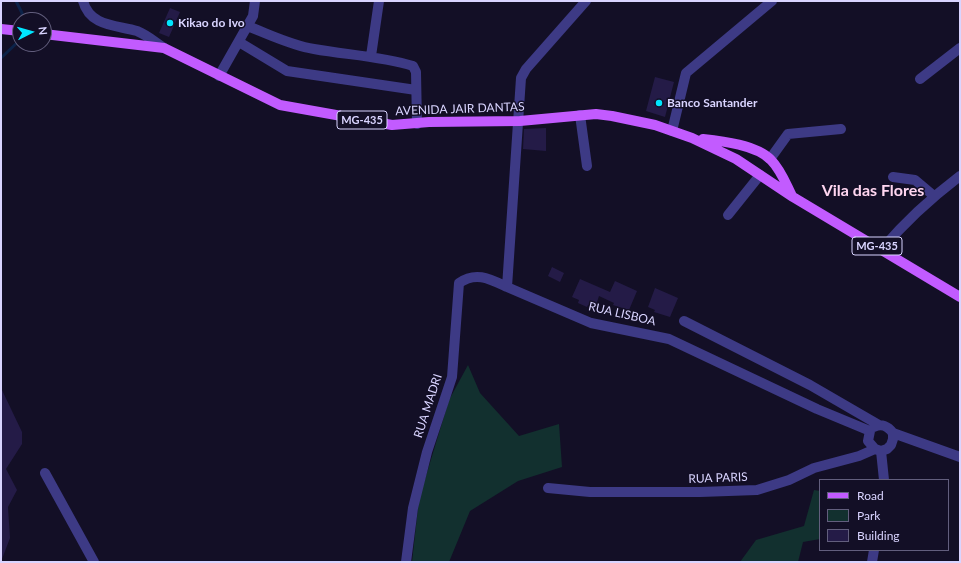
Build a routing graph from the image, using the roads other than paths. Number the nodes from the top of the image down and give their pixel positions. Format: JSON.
{"nodes":[{"id":1,"x":84,"y":1,"type":"edge"},
{"id":2,"x":255,"y":1,"type":"edge"},
{"id":3,"x":380,"y":1,"type":"edge"},
{"id":4,"x":586,"y":1,"type":"edge"},
{"id":5,"x":772,"y":1,"type":"edge"},
{"id":6,"x":247,"y":26,"type":"junction"},
{"id":7,"x":2,"y":29,"type":"edge"},
{"id":8,"x":12,"y":30,"type":"edge"},
{"id":9,"x":52,"y":35,"type":"edge"},
{"id":10,"x":239,"y":42,"type":"junction"},
{"id":11,"x":164,"y":48,"type":"junction"},
{"id":12,"x":960,"y":48,"type":"edge"},
{"id":13,"x":371,"y":56,"type":"junction"},
{"id":14,"x":219,"y":76,"type":"junction"},
{"id":15,"x":920,"y":79,"type":"dead end"},
{"id":16,"x":416,"y":90,"type":"junction"},
{"id":17,"x":580,"y":115,"type":"junction"},
{"id":18,"x":520,"y":121,"type":"junction"},
{"id":19,"x":417,"y":124,"type":"junction"},
{"id":20,"x":841,"y":129,"type":"dead end"},
{"id":21,"x":672,"y":131,"type":"junction"},
{"id":22,"x":692,"y":138,"type":"junction"},
{"id":23,"x":770,"y":159,"type":"junction"},
{"id":24,"x":587,"y":166,"type":"dead end"},
{"id":25,"x":760,"y":175,"type":"junction"},
{"id":26,"x":960,"y":176,"type":"edge"},
{"id":27,"x":894,"y":177,"type":"dead end"},
{"id":28,"x":934,"y":196,"type":"junction"},
{"id":29,"x":793,"y":197,"type":"junction"},
{"id":30,"x":728,"y":215,"type":"dead end"},
{"id":31,"x":882,"y":249,"type":"junction"},
{"id":32,"x":507,"y":287,"type":"junction"},
{"id":33,"x":960,"y":297,"type":"edge"},
{"id":34,"x":684,"y":321,"type":"dead end"},
{"id":35,"x":879,"y":425,"type":"junction"},
{"id":36,"x":870,"y":432,"type":"junction"},
{"id":37,"x":893,"y":433,"type":"junction"},
{"id":38,"x":878,"y":450,"type":"junction"},
{"id":39,"x":960,"y":457,"type":"edge"},
{"id":40,"x":45,"y":473,"type":"dead end"},
{"id":41,"x":884,"y":479,"type":"edge"},
{"id":42,"x":548,"y":488,"type":"dead end"},
{"id":43,"x":874,"y":551,"type":"edge"},
{"id":44,"x":94,"y":562,"type":"edge"},
{"id":45,"x":406,"y":562,"type":"edge"},
{"id":46,"x":872,"y":562,"type":"edge"}],
"edges":[{"from":1,"to":11,"type":"street","name":"AVENIDA JAIR DANTAS"},
{"from":2,"to":6,"type":"street"},
{"from":3,"to":13,"type":"street"},
{"from":4,"to":18,"type":"street"},
{"from":5,"to":21,"type":"street"},
{"from":6,"to":10,"type":"street"},
{"from":6,"to":13,"type":"street"},
{"from":7,"to":8,"type":"main road"},
{"from":9,"to":11,"type":"main road","name":"AVENIDA JAIR DANTAS","number":"MG-435"},
{"from":10,"to":14,"type":"street"},
{"from":10,"to":16,"type":"street"},
{"from":11,"to":14,"type":"main road","name":"AVENIDA JAIR DANTAS","number":"MG-435"},
{"from":12,"to":15,"type":"street"},
{"from":13,"to":16,"type":"street"},
{"from":14,"to":19,"type":"main road","name":"AVENIDA JAIR DANTAS","number":"MG-435"},
{"from":16,"to":19,"type":"street"},
{"from":17,"to":18,"type":"main road","name":"AVENIDA JAIR DANTAS","number":"MG-435"},
{"from":17,"to":21,"type":"main road","name":"AVENIDA JAIR DANTAS","number":"MG-435"},
{"from":17,"to":24,"type":"street"},
{"from":18,"to":19,"type":"main road","name":"AVENIDA JAIR DANTAS","number":"MG-435"},
{"from":18,"to":32,"type":"street"},
{"from":20,"to":23,"type":"street"},
{"from":21,"to":22,"type":"main road","name":"AVENIDA JAIR DANTAS","number":"MG-435"},
{"from":22,"to":23,"type":"main road","name":"AVENIDA JAIR DANTAS"},
{"from":22,"to":25,"type":"main road","name":"AVENIDA JAIR DANTAS","number":"MG-435"},
{"from":23,"to":29,"type":"main road","name":"AVENIDA JAIR DANTAS"},
{"from":25,"to":29,"type":"main road","name":"AVENIDA JAIR DANTAS","number":"MG-435"},
{"from":25,"to":30,"type":"street"},
{"from":26,"to":28,"type":"street"},
{"from":27,"to":28,"type":"street"},
{"from":28,"to":31,"type":"street"},
{"from":29,"to":31,"type":"main road","name":"AVENIDA JAIR DANTAS","number":"MG-435"},
{"from":31,"to":33,"type":"main road","name":"AVENIDA JAIR DANTAS","number":"MG-435"},
{"from":32,"to":36,"type":"street","name":"RUA LISBOA"},
{"from":32,"to":45,"type":"street","name":"RUA MADRI"},
{"from":34,"to":35,"type":"street"},
{"from":35,"to":36,"type":"street"},
{"from":35,"to":37,"type":"street"},
{"from":36,"to":38,"type":"street"},
{"from":37,"to":38,"type":"street"},
{"from":37,"to":39,"type":"street"},
{"from":38,"to":41,"type":"street"},
{"from":38,"to":42,"type":"street","name":"RUA PARIS"},
{"from":40,"to":44,"type":"street"},
{"from":43,"to":46,"type":"street"}]}
